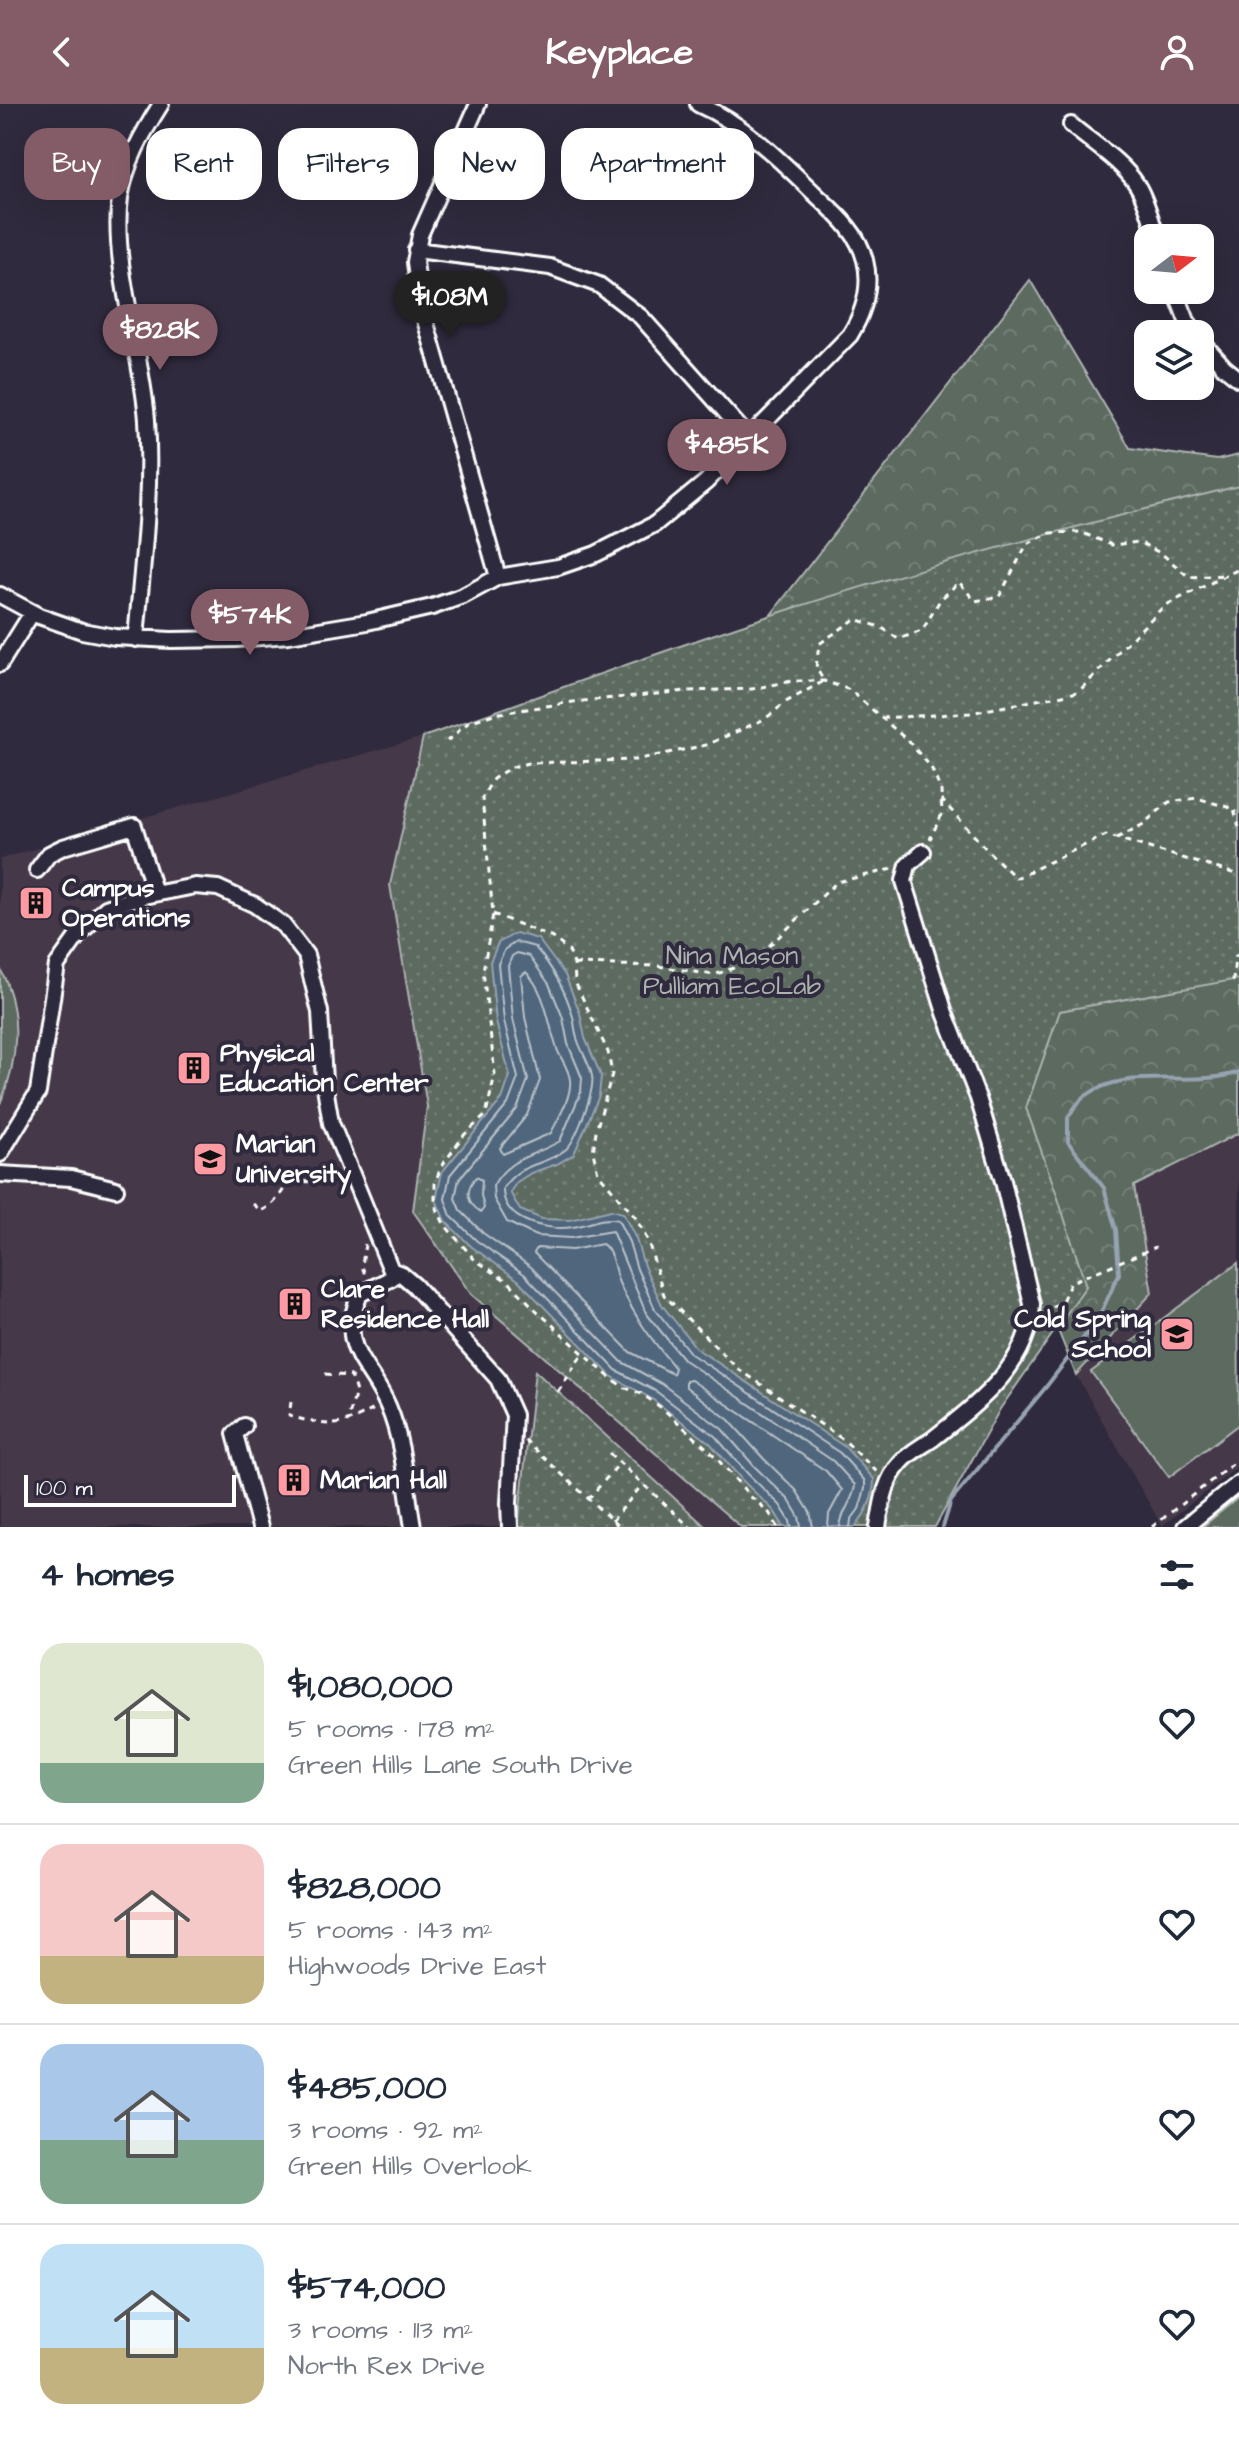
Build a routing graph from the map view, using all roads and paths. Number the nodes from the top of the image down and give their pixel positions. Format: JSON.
{"nodes":[{"id":1,"x":161,"y":104,"type":"edge"},
{"id":2,"x":478,"y":104,"type":"edge"},
{"id":3,"x":698,"y":104,"type":"edge"},
{"id":4,"x":1071,"y":125,"type":"dead end"},
{"id":5,"x":1153,"y":224,"type":"edge"},
{"id":6,"x":416,"y":250,"type":"junction"},
{"id":7,"x":1214,"y":356,"type":"edge"},
{"id":8,"x":1239,"y":379,"type":"edge"},
{"id":9,"x":748,"y":437,"type":"junction"},
{"id":10,"x":1239,"y":569,"type":"edge"},
{"id":11,"x":1225,"y":575,"type":"junction"},
{"id":12,"x":498,"y":577,"type":"junction"},
{"id":13,"x":0,"y":595,"type":"edge"},
{"id":14,"x":32,"y":613,"type":"junction"},
{"id":15,"x":136,"y":639,"type":"junction"},
{"id":16,"x":0,"y":664,"type":"edge"},
{"id":17,"x":824,"y":681,"type":"junction"},
{"id":18,"x":881,"y":718,"type":"junction"},
{"id":19,"x":447,"y":741,"type":"dead end"},
{"id":20,"x":941,"y":799,"type":"junction"},
{"id":21,"x":1239,"y":827,"type":"edge"},
{"id":22,"x":1116,"y":838,"type":"junction"},
{"id":23,"x":923,"y":852,"type":"joint"},
{"id":24,"x":908,"y":865,"type":"junction"},
{"id":25,"x":37,"y":870,"type":"dead end"},
{"id":26,"x":1239,"y":875,"type":"edge"},
{"id":27,"x":155,"y":893,"type":"junction"},
{"id":28,"x":493,"y":914,"type":"junction"},
{"id":29,"x":1239,"y":954,"type":"edge"},
{"id":30,"x":574,"y":964,"type":"junction"},
{"id":31,"x":1239,"y":985,"type":"edge"},
{"id":32,"x":0,"y":1154,"type":"edge"},
{"id":33,"x":0,"y":1174,"type":"edge"},
{"id":34,"x":267,"y":1179,"type":"dead end"},
{"id":35,"x":289,"y":1179,"type":"junction"},
{"id":36,"x":346,"y":1185,"type":"dead end"},
{"id":37,"x":116,"y":1189,"type":"dead end"},
{"id":38,"x":253,"y":1204,"type":"dead end"},
{"id":39,"x":367,"y":1233,"type":"dead end"},
{"id":40,"x":1156,"y":1247,"type":"dead end"},
{"id":41,"x":391,"y":1270,"type":"junction"},
{"id":42,"x":367,"y":1279,"type":"dead end"},
{"id":43,"x":1032,"y":1317,"type":"junction"},
{"id":44,"x":583,"y":1353,"type":"junction"},
{"id":45,"x":325,"y":1374,"type":"dead end"},
{"id":46,"x":558,"y":1392,"type":"dead end"},
{"id":47,"x":291,"y":1402,"type":"dead end"},
{"id":48,"x":379,"y":1406,"type":"dead end"},
{"id":49,"x":347,"y":1423,"type":"junction"},
{"id":50,"x":244,"y":1426,"type":"dead end"},
{"id":51,"x":513,"y":1429,"type":"junction"},
{"id":52,"x":609,"y":1453,"type":"dead end"},
{"id":53,"x":1239,"y":1459,"type":"edge"},
{"id":54,"x":620,"y":1463,"type":"junction"},
{"id":55,"x":887,"y":1483,"type":"junction"},
{"id":56,"x":1239,"y":1483,"type":"edge"},
{"id":57,"x":643,"y":1484,"type":"junction"},
{"id":58,"x":588,"y":1499,"type":"junction"},
{"id":59,"x":612,"y":1521,"type":"junction"},
{"id":60,"x":260,"y":1527,"type":"edge"},
{"id":61,"x":413,"y":1527,"type":"edge"},
{"id":62,"x":510,"y":1527,"type":"edge"},
{"id":63,"x":619,"y":1527,"type":"edge"},
{"id":64,"x":690,"y":1527,"type":"edge"},
{"id":65,"x":778,"y":1527,"type":"edge"},
{"id":66,"x":878,"y":1527,"type":"edge"},
{"id":67,"x":1152,"y":1527,"type":"edge"},
{"id":68,"x":1185,"y":1527,"type":"edge"}],
"edges":[{"from":1,"to":15,"type":"street"},
{"from":2,"to":6,"type":"street"},
{"from":3,"to":9,"type":"street"},
{"from":4,"to":5,"type":"street"},
{"from":6,"to":9,"type":"street"},
{"from":6,"to":12,"type":"street"},
{"from":7,"to":8,"type":"street"},
{"from":9,"to":12,"type":"street"},
{"from":10,"to":11,"type":"path"},
{"from":11,"to":17,"type":"path"},
{"from":11,"to":18,"type":"path"},
{"from":12,"to":15,"type":"street"},
{"from":13,"to":14,"type":"street"},
{"from":14,"to":15,"type":"street"},
{"from":14,"to":16,"type":"street"},
{"from":17,"to":18,"type":"path"},
{"from":17,"to":19,"type":"path"},
{"from":17,"to":28,"type":"path"},
{"from":18,"to":20,"type":"path"},
{"from":20,"to":22,"type":"path"},
{"from":20,"to":23,"type":"path"},
{"from":21,"to":22,"type":"path"},
{"from":22,"to":26,"type":"path"},
{"from":23,"to":24,"type":"street"},
{"from":24,"to":30,"type":"path"},
{"from":24,"to":43,"type":"street"},
{"from":25,"to":27,"type":"street"},
{"from":27,"to":32,"type":"street"},
{"from":27,"to":41,"type":"street"},
{"from":28,"to":30,"type":"path"},
{"from":28,"to":44,"type":"path"},
{"from":29,"to":31,"type":"path"},
{"from":30,"to":55,"type":"path"},
{"from":33,"to":37,"type":"street"},
{"from":34,"to":35,"type":"path"},
{"from":35,"to":36,"type":"path"},
{"from":35,"to":38,"type":"path"},
{"from":39,"to":42,"type":"path"},
{"from":40,"to":43,"type":"path"},
{"from":41,"to":51,"type":"street"},
{"from":41,"to":61,"type":"street"},
{"from":43,"to":55,"type":"street"},
{"from":44,"to":46,"type":"path"},
{"from":44,"to":65,"type":"path"},
{"from":45,"to":49,"type":"path"},
{"from":47,"to":49,"type":"path"},
{"from":48,"to":49,"type":"path"},
{"from":50,"to":60,"type":"street"},
{"from":51,"to":58,"type":"path"},
{"from":51,"to":62,"type":"street"},
{"from":52,"to":54,"type":"path"},
{"from":53,"to":67,"type":"path"},
{"from":54,"to":57,"type":"path"},
{"from":54,"to":58,"type":"path"},
{"from":55,"to":66,"type":"street"},
{"from":56,"to":68,"type":"street"},
{"from":57,"to":59,"type":"path"},
{"from":57,"to":64,"type":"path"},
{"from":58,"to":59,"type":"path"},
{"from":59,"to":63,"type":"path"}]}
